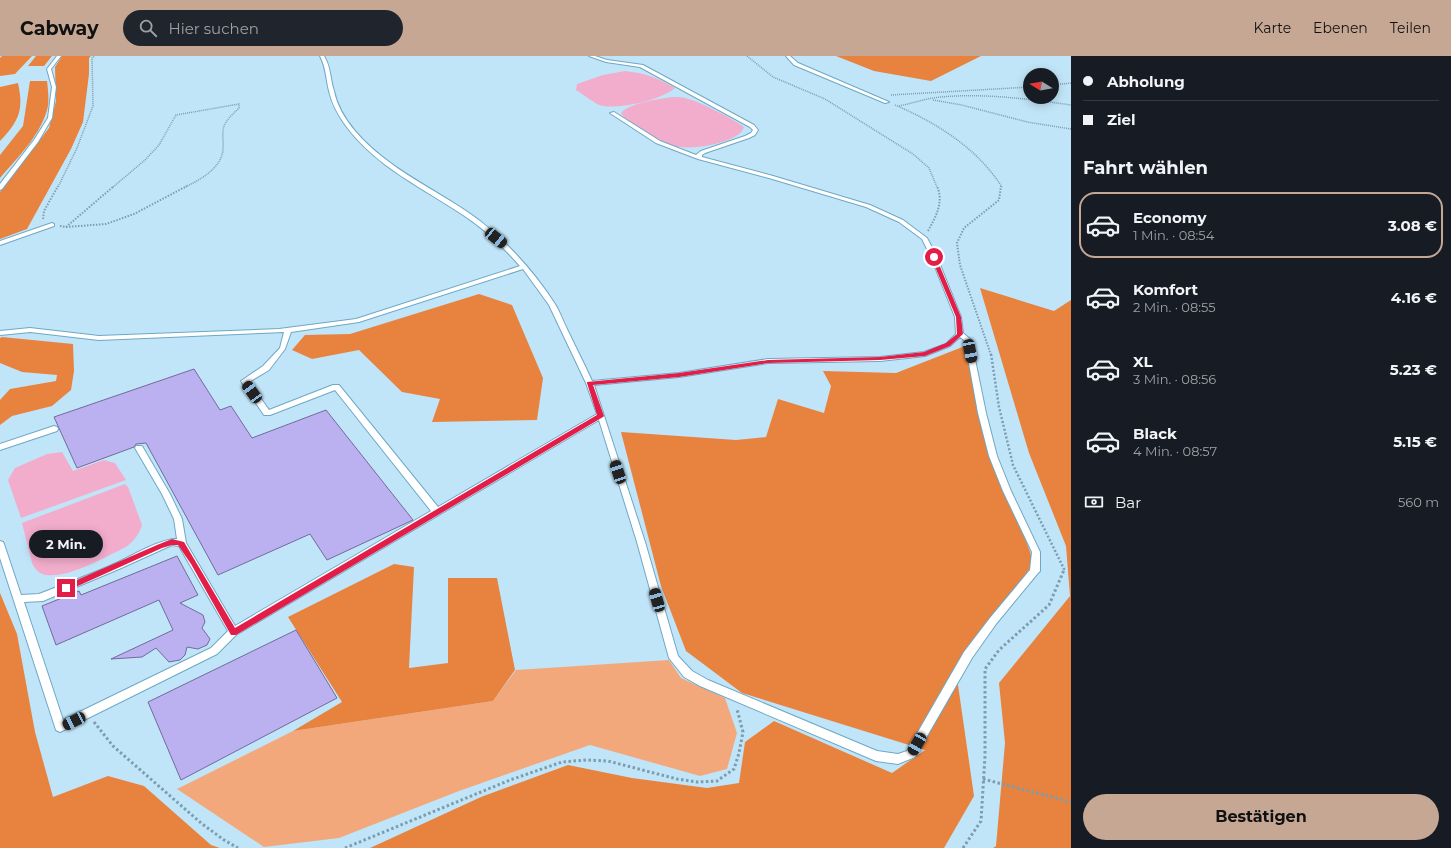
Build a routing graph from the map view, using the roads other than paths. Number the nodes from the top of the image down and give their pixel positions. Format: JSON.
{"nodes":[{"id":1,"x":59,"y":56,"type":"edge"},
{"id":2,"x":322,"y":56,"type":"edge"},
{"id":3,"x":591,"y":56,"type":"edge"},
{"id":4,"x":788,"y":56,"type":"edge"},
{"id":5,"x":887,"y":102,"type":"dead end"},
{"id":6,"x":612,"y":113,"type":"dead end"},
{"id":7,"x":700,"y":158,"type":"junction"},
{"id":8,"x":0,"y":188,"type":"edge"},
{"id":9,"x":52,"y":224,"type":"road end"},
{"id":10,"x":0,"y":243,"type":"edge"},
{"id":11,"x":524,"y":267,"type":"junction"},
{"id":12,"x":0,"y":328,"type":"edge"},
{"id":13,"x":30,"y":330,"type":"junction"},
{"id":14,"x":288,"y":330,"type":"junction"},
{"id":15,"x":0,"y":333,"type":"edge"},
{"id":16,"x":960,"y":334,"type":"junction"},
{"id":17,"x":590,"y":383,"type":"junction"},
{"id":18,"x":601,"y":416,"type":"junction"},
{"id":19,"x":54,"y":429,"type":"dead end"},
{"id":20,"x":0,"y":447,"type":"edge"},
{"id":21,"x":139,"y":448,"type":"dead end"},
{"id":22,"x":437,"y":512,"type":"junction"},
{"id":23,"x":182,"y":543,"type":"junction"},
{"id":24,"x":0,"y":544,"type":"edge"},
{"id":25,"x":17,"y":598,"type":"junction"},
{"id":26,"x":233,"y":632,"type":"junction"}],
"edges":[{"from":1,"to":8,"type":"lane"},
{"from":2,"to":11,"type":"lane"},
{"from":3,"to":7,"type":"lane"},
{"from":4,"to":5,"type":"lane"},
{"from":6,"to":7,"type":"lane"},
{"from":7,"to":16,"type":"lane"},
{"from":9,"to":10,"type":"lane"},
{"from":11,"to":14,"type":"lane"},
{"from":11,"to":17,"type":"lane"},
{"from":12,"to":13,"type":"lane"},
{"from":13,"to":14,"type":"lane"},
{"from":13,"to":15,"type":"lane"},
{"from":14,"to":22,"type":"lane"},
{"from":16,"to":17,"type":"lane"},
{"from":16,"to":18,"type":"lane"},
{"from":17,"to":18,"type":"lane"},
{"from":18,"to":22,"type":"lane"},
{"from":19,"to":20,"type":"lane"},
{"from":21,"to":23,"type":"lane"},
{"from":22,"to":26,"type":"lane"},
{"from":23,"to":25,"type":"lane"},
{"from":23,"to":26,"type":"lane"},
{"from":24,"to":25,"type":"lane"},
{"from":25,"to":26,"type":"lane"}]}
